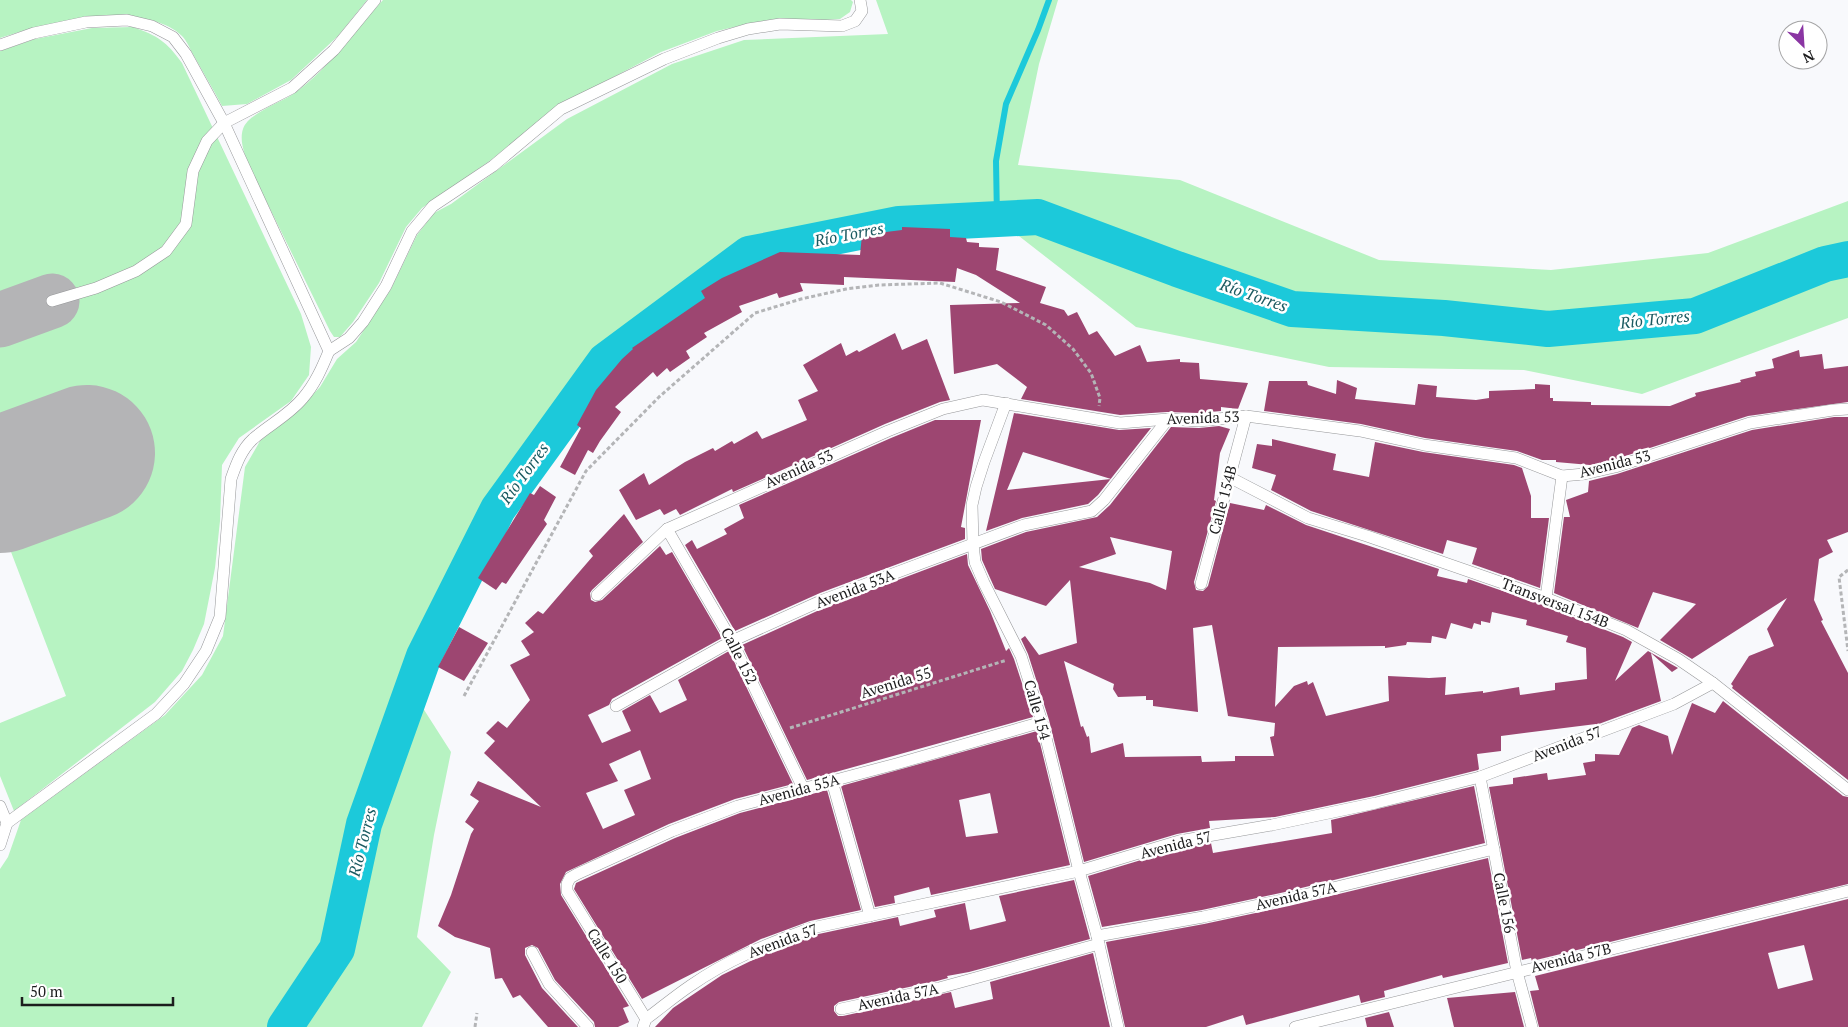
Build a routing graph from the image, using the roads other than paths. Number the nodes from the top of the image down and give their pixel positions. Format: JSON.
{"nodes":[{"id":1,"x":375,"y":0,"type":"edge"},
{"id":2,"x":860,"y":0,"type":"edge"},
{"id":3,"x":0,"y":45,"type":"edge"},
{"id":4,"x":224,"y":123,"type":"junction"},
{"id":5,"x":52,"y":301,"type":"dead end"},
{"id":6,"x":329,"y":351,"type":"junction"},
{"id":7,"x":1006,"y":403,"type":"junction"},
{"id":8,"x":1848,"y":409,"type":"edge"},
{"id":9,"x":1246,"y":416,"type":"junction"},
{"id":10,"x":1168,"y":419,"type":"junction"},
{"id":11,"x":1562,"y":476,"type":"junction"},
{"id":12,"x":1229,"y":477,"type":"junction"},
{"id":13,"x":667,"y":529,"type":"junction"},
{"id":14,"x":973,"y":544,"type":"junction"},
{"id":15,"x":1201,"y":584,"type":"dead end"},
{"id":16,"x":597,"y":595,"type":"dead end"},
{"id":17,"x":1546,"y":598,"type":"junction"},
{"id":18,"x":732,"y":641,"type":"junction"},
{"id":19,"x":1713,"y":683,"type":"junction"},
{"id":20,"x":616,"y":706,"type":"dead end"},
{"id":21,"x":1042,"y":722,"type":"junction"},
{"id":22,"x":1480,"y":777,"type":"junction"},
{"id":23,"x":832,"y":781,"type":"junction"},
{"id":24,"x":804,"y":788,"type":"junction"},
{"id":25,"x":1848,"y":790,"type":"edge"},
{"id":26,"x":0,"y":806,"type":"edge"},
{"id":27,"x":6,"y":823,"type":"junction"},
{"id":28,"x":0,"y":845,"type":"edge"},
{"id":29,"x":1494,"y":849,"type":"junction"},
{"id":30,"x":1078,"y":871,"type":"junction"},
{"id":31,"x":567,"y":884,"type":"joint"},
{"id":32,"x":1848,"y":891,"type":"edge"},
{"id":33,"x":870,"y":916,"type":"junction"},
{"id":34,"x":1098,"y":940,"type":"junction"},
{"id":35,"x":532,"y":952,"type":"dead end"},
{"id":36,"x":1517,"y":972,"type":"junction"},
{"id":37,"x":841,"y":1009,"type":"dead end"},
{"id":38,"x":645,"y":1023,"type":"edge"},
{"id":39,"x":588,"y":1027,"type":"edge"},
{"id":40,"x":1118,"y":1027,"type":"edge"},
{"id":41,"x":1295,"y":1027,"type":"edge"},
{"id":42,"x":1532,"y":1027,"type":"edge"}],
"edges":[{"from":1,"to":4,"type":"lane"},
{"from":2,"to":6,"type":"lane"},
{"from":3,"to":4,"type":"lane"},
{"from":4,"to":5,"type":"lane"},
{"from":4,"to":6,"type":"lane"},
{"from":6,"to":27,"type":"lane"},
{"from":7,"to":10,"type":"lane","name":"Avenida 53"},
{"from":7,"to":13,"type":"lane","name":"Avenida 53"},
{"from":7,"to":14,"type":"lane","name":"Calle 154"},
{"from":8,"to":11,"type":"lane","name":"Avenida 53"},
{"from":9,"to":10,"type":"lane","name":"Avenida 53"},
{"from":9,"to":11,"type":"lane","name":"Avenida 53"},
{"from":9,"to":12,"type":"lane","name":"Calle 154B"},
{"from":10,"to":14,"type":"lane","name":"Avenida 53A"},
{"from":11,"to":17,"type":"lane"},
{"from":12,"to":15,"type":"lane","name":"Calle 154B"},
{"from":12,"to":17,"type":"lane","name":"Transversal 154B"},
{"from":13,"to":16,"type":"lane","name":"Avenida 53"},
{"from":13,"to":18,"type":"lane","name":"Calle 152"},
{"from":14,"to":18,"type":"lane","name":"Avenida 53A"},
{"from":14,"to":21,"type":"lane","name":"Calle 154"},
{"from":17,"to":19,"type":"lane","name":"Transversal 154B"},
{"from":18,"to":20,"type":"lane","name":"Avenida 53A"},
{"from":18,"to":24,"type":"lane","name":"Calle 152"},
{"from":19,"to":22,"type":"lane","name":"Avenida 57"},
{"from":19,"to":25,"type":"lane","name":"Transversal 154B"},
{"from":21,"to":23,"type":"lane","name":"Avenida 55A"},
{"from":21,"to":30,"type":"lane","name":"Calle 154"},
{"from":22,"to":29,"type":"lane","name":"Calle 156"},
{"from":22,"to":30,"type":"lane","name":"Avenida 57"},
{"from":23,"to":24,"type":"lane","name":"Avenida 55A"},
{"from":23,"to":33,"type":"lane"},
{"from":24,"to":31,"type":"lane","name":"Avenida 55A"},
{"from":26,"to":27,"type":"lane"},
{"from":27,"to":28,"type":"lane"},
{"from":29,"to":34,"type":"lane","name":"Avenida 57A"},
{"from":29,"to":36,"type":"lane","name":"Calle 156"},
{"from":30,"to":33,"type":"lane","name":"Avenida 57"},
{"from":30,"to":34,"type":"lane","name":"Calle 154"},
{"from":31,"to":38,"type":"lane","name":"Calle 150"},
{"from":32,"to":36,"type":"lane","name":"Avenida 57B"},
{"from":33,"to":38,"type":"lane","name":"Avenida 57"},
{"from":34,"to":37,"type":"lane","name":"Avenida 57A"},
{"from":34,"to":40,"type":"lane","name":"Calle 154"},
{"from":35,"to":39,"type":"lane"},
{"from":36,"to":41,"type":"lane","name":"Avenida 57B"},
{"from":36,"to":42,"type":"lane","name":"Calle 156"}]}
